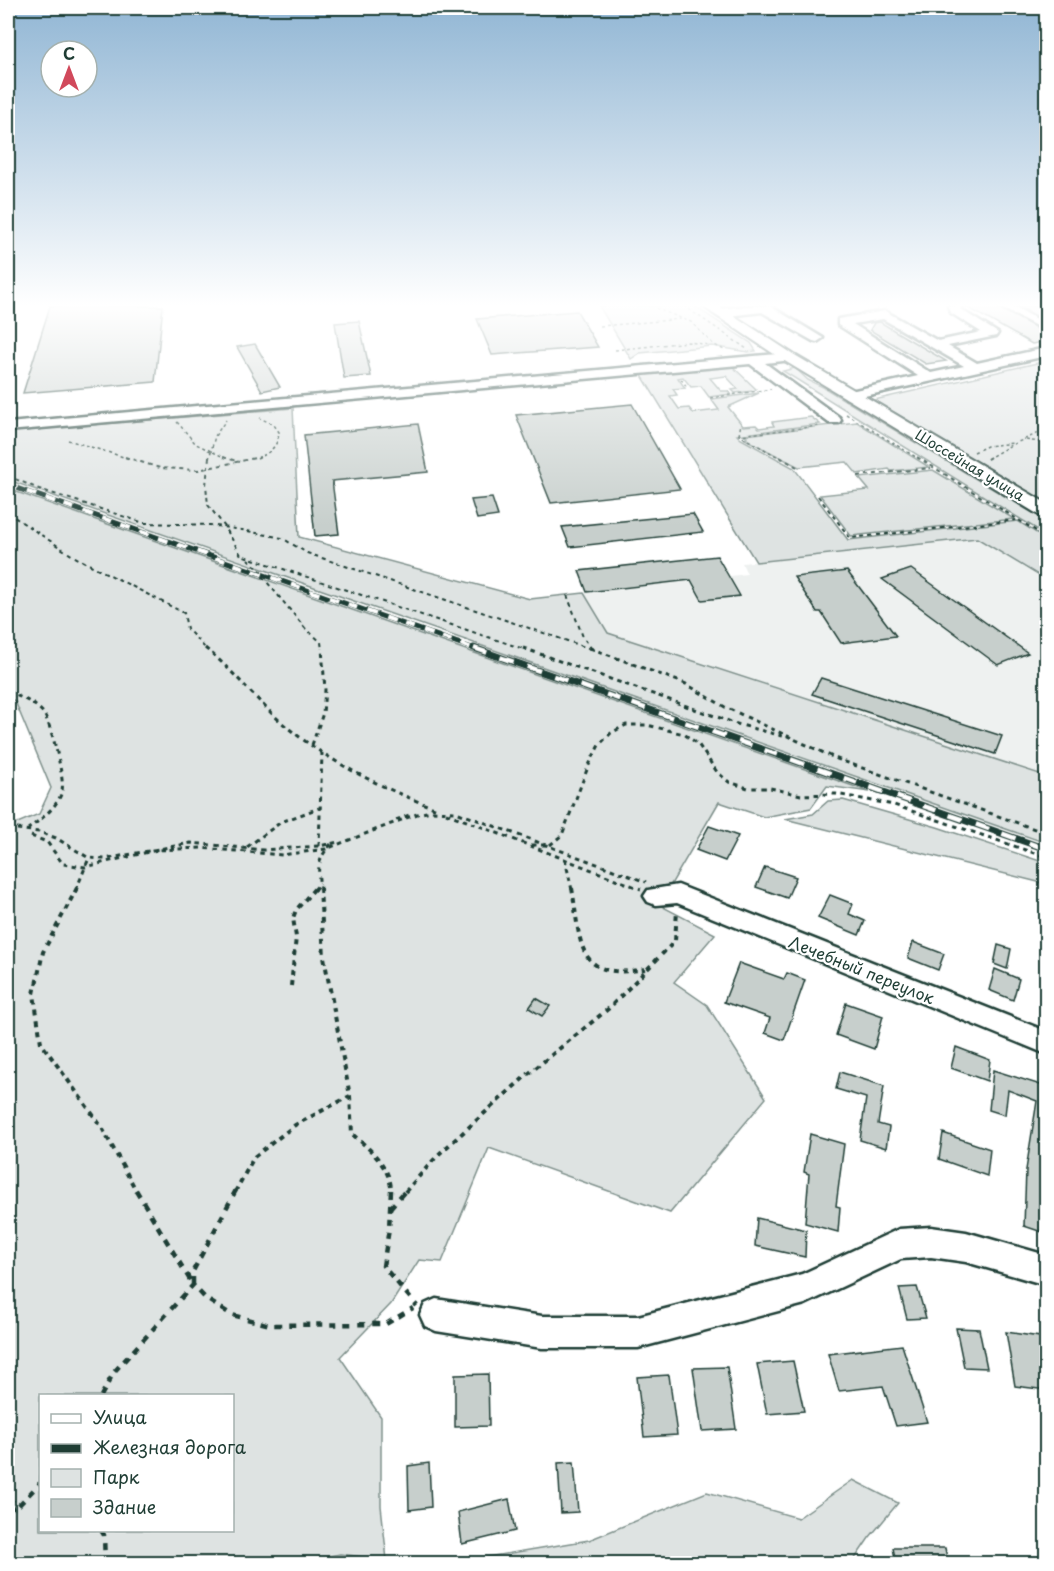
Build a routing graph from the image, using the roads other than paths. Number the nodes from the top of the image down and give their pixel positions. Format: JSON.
{"nodes":[{"id":1,"x":543,"y":379,"type":"edge"},
{"id":2,"x":785,"y":379,"type":"edge"},
{"id":3,"x":825,"y":379,"type":"edge"},
{"id":4,"x":924,"y":379,"type":"edge"},
{"id":5,"x":851,"y":395,"type":"junction"},
{"id":6,"x":835,"y":419,"type":"road end"},
{"id":7,"x":8,"y":427,"type":"edge"},
{"id":8,"x":1047,"y":511,"type":"edge"},
{"id":9,"x":667,"y":895,"type":"road end"},
{"id":10,"x":1047,"y":1043,"type":"edge"},
{"id":11,"x":1047,"y":1270,"type":"edge"},
{"id":12,"x":427,"y":1311,"type":"road end"}],
"edges":[{"from":1,"to":7,"type":"street"},
{"from":2,"to":6,"type":"street"},
{"from":3,"to":5,"type":"main road","name":"Шоссейная улица"},
{"from":4,"to":5,"type":"street"},
{"from":5,"to":8,"type":"main road","name":"Шоссейная улица"},
{"from":9,"to":10,"type":"street","name":"Лечебный переулок"},
{"from":11,"to":12,"type":"street"}]}
